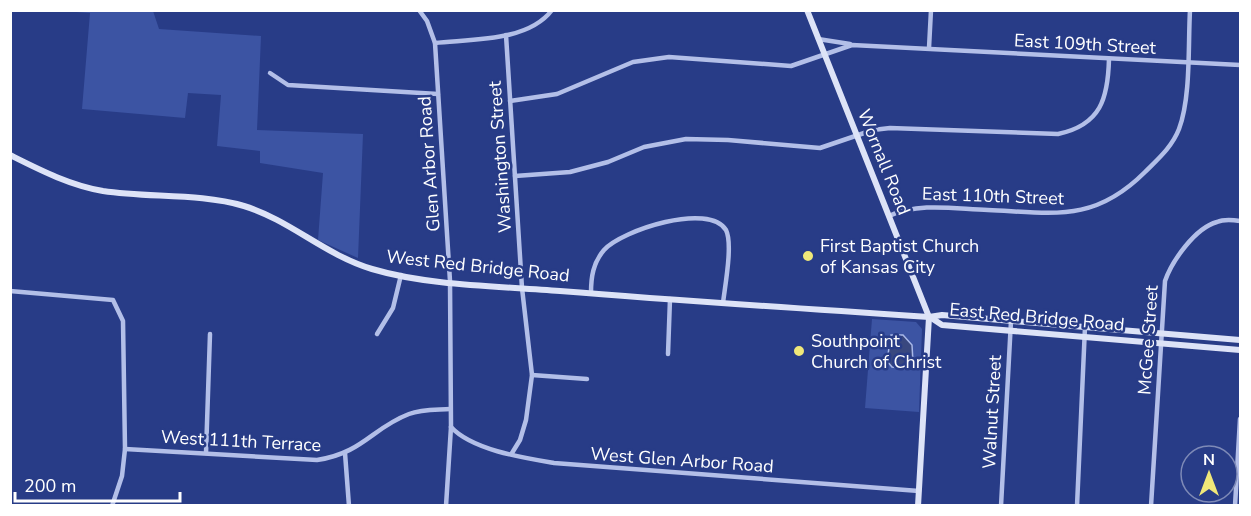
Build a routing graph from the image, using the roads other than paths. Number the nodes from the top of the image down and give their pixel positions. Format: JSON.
{"nodes":[{"id":1,"x":419,"y":10,"type":"edge"},
{"id":2,"x":552,"y":10,"type":"edge"},
{"id":3,"x":807,"y":10,"type":"edge"},
{"id":4,"x":931,"y":10,"type":"edge"},
{"id":5,"x":1190,"y":10,"type":"edge"},
{"id":6,"x":506,"y":35,"type":"junction"},
{"id":7,"x":818,"y":39,"type":"junction"},
{"id":8,"x":435,"y":43,"type":"junction"},
{"id":9,"x":852,"y":45,"type":"junction"},
{"id":10,"x":929,"y":48,"type":"junction"},
{"id":11,"x":824,"y":55,"type":"junction"},
{"id":12,"x":1108,"y":59,"type":"junction"},
{"id":13,"x":1187,"y":63,"type":"junction"},
{"id":14,"x":1240,"y":65,"type":"edge"},
{"id":15,"x":270,"y":73,"type":"dead end"},
{"id":16,"x":438,"y":94,"type":"junction"},
{"id":17,"x":510,"y":101,"type":"junction"},
{"id":18,"x":858,"y":137,"type":"junction"},
{"id":19,"x":10,"y":155,"type":"edge"},
{"id":20,"x":515,"y":176,"type":"junction"},
{"id":21,"x":889,"y":216,"type":"junction"},
{"id":22,"x":1240,"y":221,"type":"edge"},
{"id":23,"x":400,"y":275,"type":"junction"},
{"id":24,"x":450,"y":281,"type":"junction"},
{"id":25,"x":522,"y":288,"type":"junction"},
{"id":26,"x":10,"y":291,"type":"edge"},
{"id":27,"x":591,"y":293,"type":"junction"},
{"id":28,"x":670,"y":299,"type":"junction"},
{"id":29,"x":723,"y":303,"type":"junction"},
{"id":30,"x":929,"y":317,"type":"junction"},
{"id":31,"x":1011,"y":321,"type":"junction"},
{"id":32,"x":1085,"y":327,"type":"junction"},
{"id":33,"x":1010,"y":331,"type":"junction"},
{"id":34,"x":1160,"y":333,"type":"junction"},
{"id":35,"x":210,"y":334,"type":"dead end"},
{"id":36,"x":377,"y":334,"type":"dead end"},
{"id":37,"x":1085,"y":337,"type":"junction"},
{"id":38,"x":1240,"y":340,"type":"edge"},
{"id":39,"x":1160,"y":344,"type":"junction"},
{"id":40,"x":1240,"y":350,"type":"edge"},
{"id":41,"x":668,"y":354,"type":"dead end"},
{"id":42,"x":532,"y":375,"type":"junction"},
{"id":43,"x":586,"y":379,"type":"dead end"},
{"id":44,"x":450,"y":409,"type":"junction"},
{"id":45,"x":1240,"y":419,"type":"edge"},
{"id":46,"x":451,"y":428,"type":"junction"},
{"id":47,"x":125,"y":449,"type":"junction"},
{"id":48,"x":206,"y":453,"type":"junction"},
{"id":49,"x":345,"y":453,"type":"junction"},
{"id":50,"x":512,"y":453,"type":"junction"},
{"id":51,"x":919,"y":491,"type":"junction"},
{"id":52,"x":112,"y":506,"type":"edge"},
{"id":53,"x":349,"y":506,"type":"edge"},
{"id":54,"x":446,"y":506,"type":"edge"},
{"id":55,"x":918,"y":506,"type":"edge"},
{"id":56,"x":1001,"y":506,"type":"edge"},
{"id":57,"x":1077,"y":506,"type":"edge"},
{"id":58,"x":1151,"y":506,"type":"edge"},
{"id":59,"x":1235,"y":506,"type":"edge"}],
"edges":[{"from":1,"to":8,"type":"street","name":"Glen Arbor Road"},
{"from":2,"to":6,"type":"street"},
{"from":3,"to":7,"type":"main road","name":"Wornall Road"},
{"from":4,"to":10,"type":"street"},
{"from":5,"to":13,"type":"street"},
{"from":6,"to":8,"type":"street"},
{"from":6,"to":17,"type":"street","name":"Washington Street"},
{"from":7,"to":9,"type":"street"},
{"from":7,"to":11,"type":"main road","name":"Wornall Road"},
{"from":8,"to":16,"type":"street","name":"Glen Arbor Road"},
{"from":9,"to":10,"type":"street","name":"East 109th Street"},
{"from":9,"to":11,"type":"street"},
{"from":10,"to":12,"type":"street","name":"East 109th Street"},
{"from":11,"to":17,"type":"street"},
{"from":11,"to":18,"type":"main road","name":"Wornall Road"},
{"from":12,"to":13,"type":"street","name":"East 109th Street"},
{"from":12,"to":18,"type":"street"},
{"from":13,"to":14,"type":"street","name":"East 109th Street"},
{"from":13,"to":21,"type":"street","name":"East 110th Street"},
{"from":15,"to":16,"type":"street"},
{"from":16,"to":24,"type":"street","name":"Glen Arbor Road"},
{"from":17,"to":20,"type":"street","name":"Washington Street"},
{"from":18,"to":20,"type":"street"},
{"from":18,"to":21,"type":"main road","name":"Wornall Road"},
{"from":19,"to":23,"type":"main road","name":"West Red Bridge Road"},
{"from":20,"to":25,"type":"street","name":"Washington Street"},
{"from":21,"to":30,"type":"main road","name":"Wornall Road"},
{"from":22,"to":34,"type":"street","name":"McGee Street"},
{"from":23,"to":24,"type":"main road","name":"West Red Bridge Road"},
{"from":23,"to":36,"type":"street"},
{"from":24,"to":25,"type":"main road","name":"West Red Bridge Road"},
{"from":24,"to":44,"type":"street","name":"Glen Arbor Road"},
{"from":25,"to":27,"type":"main road","name":"West Red Bridge Road"},
{"from":25,"to":42,"type":"street","name":"Washington Street"},
{"from":26,"to":47,"type":"street"},
{"from":27,"to":28,"type":"main road","name":"West Red Bridge Road"},
{"from":27,"to":29,"type":"street"},
{"from":28,"to":29,"type":"main road","name":"West Red Bridge Road"},
{"from":28,"to":41,"type":"street"},
{"from":29,"to":30,"type":"main road","name":"West Red Bridge Road"},
{"from":30,"to":31,"type":"main road","name":"East Red Bridge Road"},
{"from":30,"to":33,"type":"main road","name":"East Red Bridge Road"},
{"from":30,"to":51,"type":"main road","name":"Wornall Road"},
{"from":31,"to":32,"type":"main road","name":"East Red Bridge Road"},
{"from":31,"to":33,"type":"street","name":"Walnut Street"},
{"from":32,"to":34,"type":"main road","name":"East Red Bridge Road"},
{"from":32,"to":37,"type":"street"},
{"from":33,"to":37,"type":"main road","name":"East Red Bridge Road"},
{"from":33,"to":56,"type":"street","name":"Walnut Street"},
{"from":34,"to":38,"type":"main road","name":"East Red Bridge Road"},
{"from":34,"to":39,"type":"street","name":"McGee Street"},
{"from":35,"to":48,"type":"street"},
{"from":37,"to":39,"type":"main road","name":"East Red Bridge Road"},
{"from":37,"to":57,"type":"street"},
{"from":39,"to":40,"type":"main road","name":"East Red Bridge Road"},
{"from":39,"to":58,"type":"street","name":"McGee Street"},
{"from":42,"to":43,"type":"street"},
{"from":42,"to":50,"type":"street","name":"Washington Street"},
{"from":44,"to":46,"type":"street","name":"Glen Arbor Road"},
{"from":44,"to":49,"type":"street","name":"West 111th Terrace"},
{"from":45,"to":59,"type":"street"},
{"from":46,"to":50,"type":"street","name":"West Glen Arbor Road"},
{"from":46,"to":54,"type":"street","name":"Glen Arbor Road"},
{"from":47,"to":48,"type":"street","name":"West 111th Terrace"},
{"from":47,"to":52,"type":"street"},
{"from":48,"to":49,"type":"street","name":"West 111th Terrace"},
{"from":49,"to":53,"type":"street"},
{"from":50,"to":51,"type":"street","name":"West Glen Arbor Road"},
{"from":51,"to":55,"type":"main road","name":"Wornall Road"}]}
